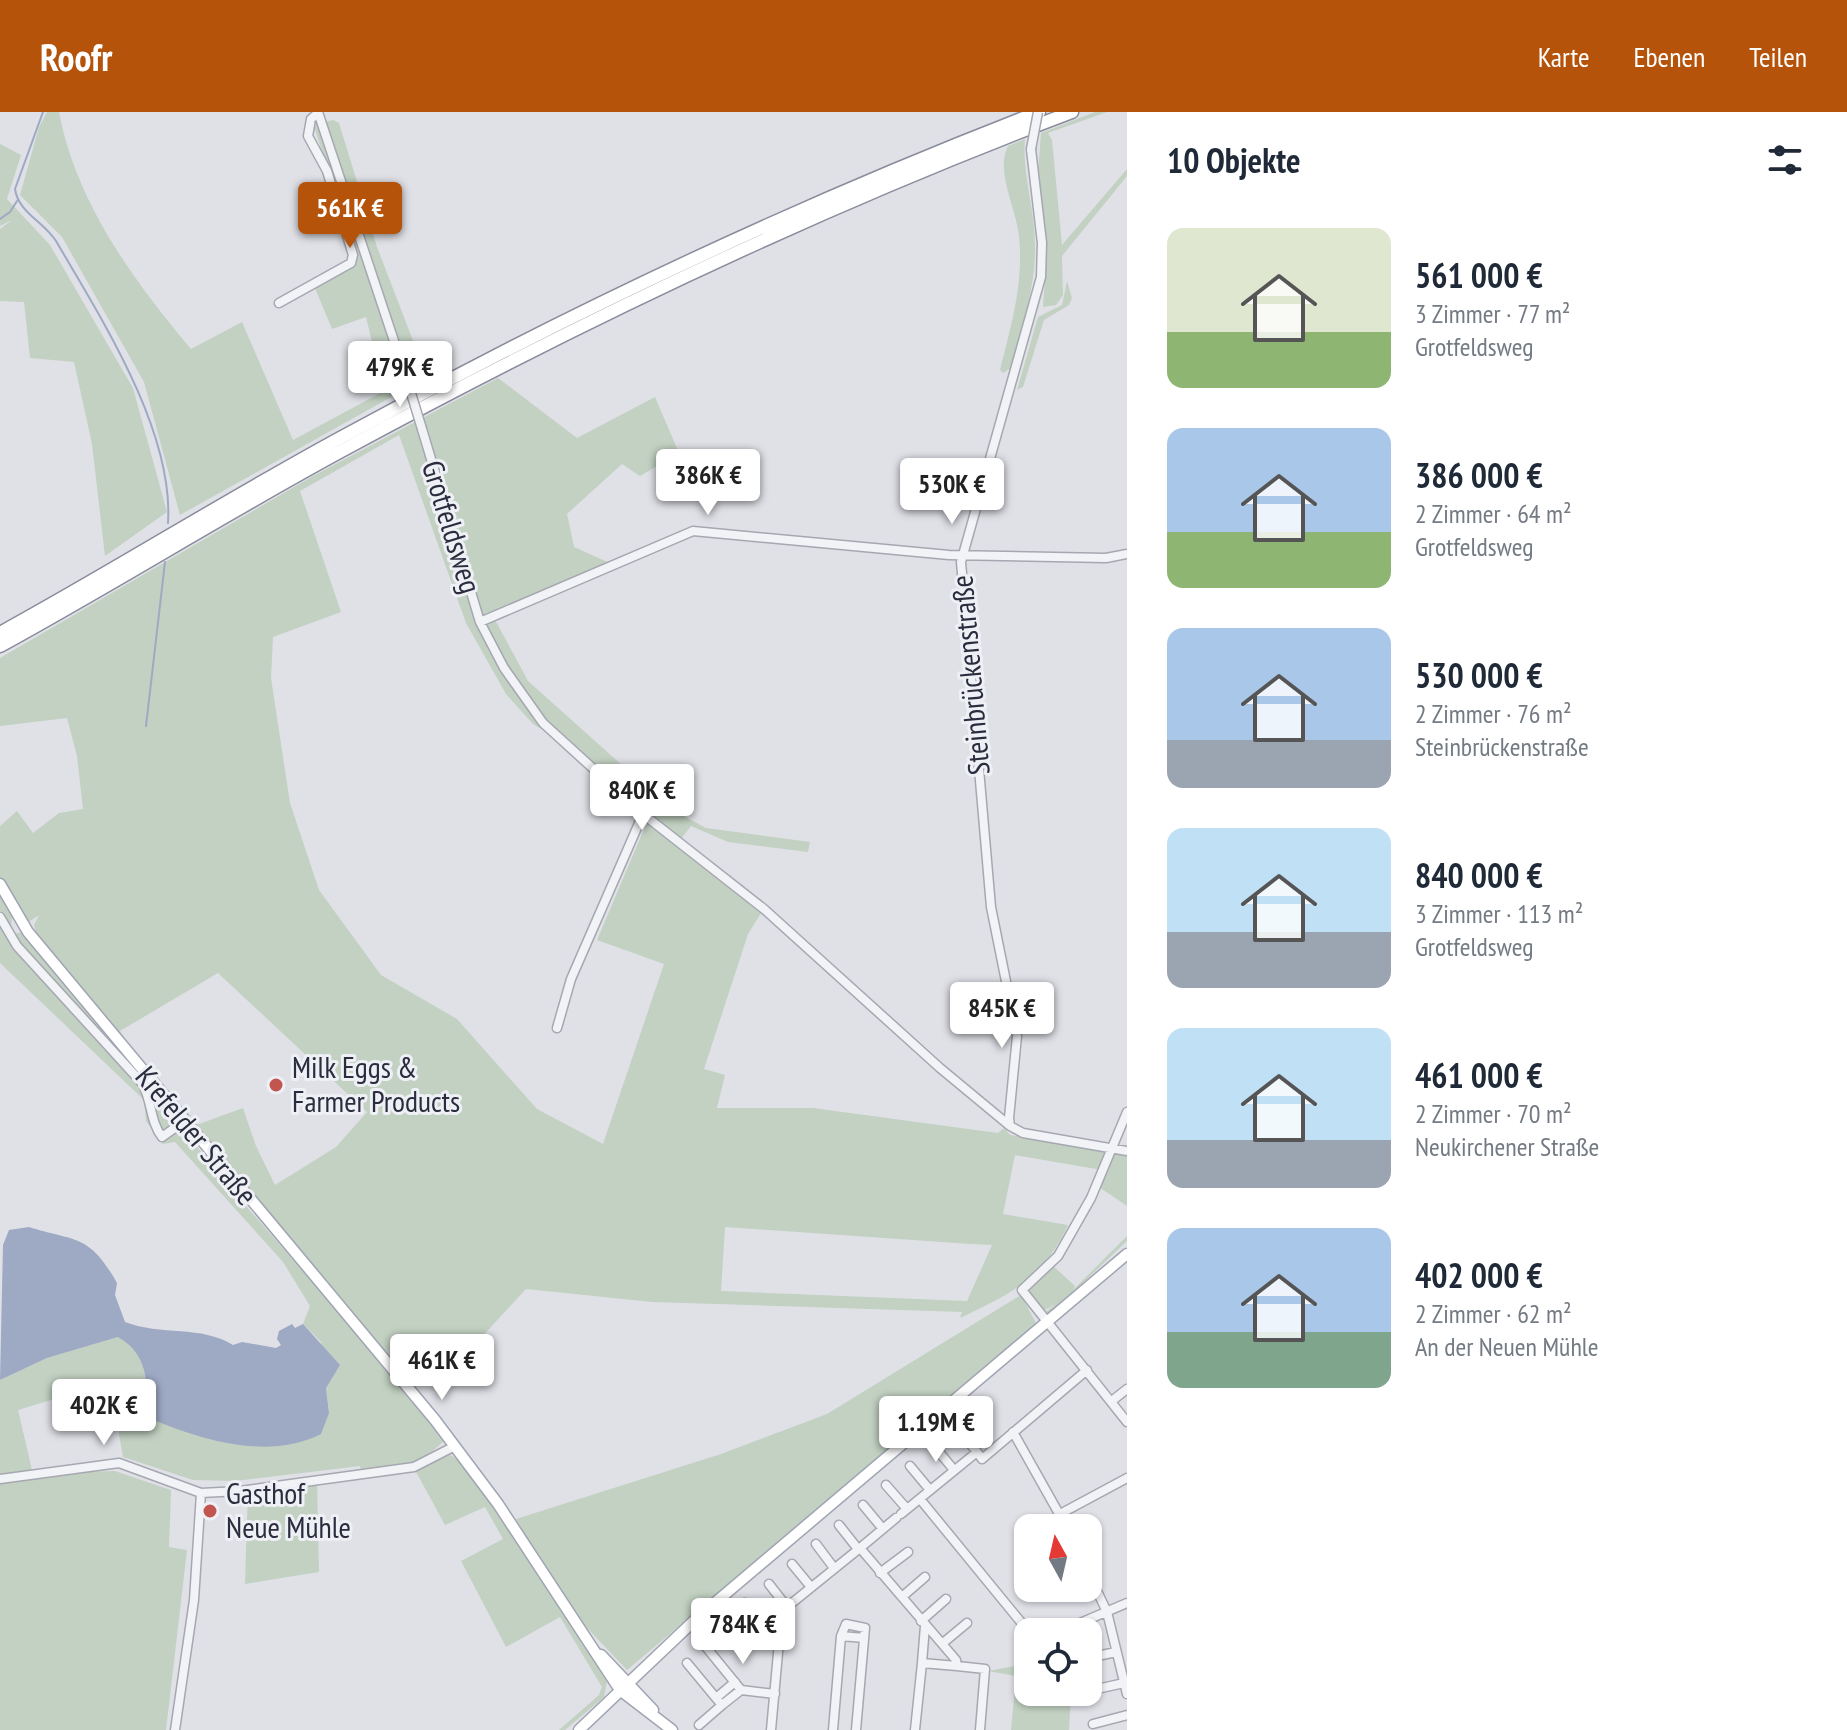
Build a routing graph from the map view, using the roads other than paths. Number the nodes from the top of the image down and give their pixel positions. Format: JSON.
{"nodes":[{"id":1,"x":1038,"y":112,"type":"edge"},
{"id":2,"x":1072,"y":112,"type":"edge"},
{"id":3,"x":318,"y":113,"type":"edge"},
{"id":4,"x":279,"y":303,"type":"dead end"},
{"id":5,"x":961,"y":554,"type":"junction"},
{"id":6,"x":1127,"y":554,"type":"edge"},
{"id":7,"x":480,"y":622,"type":"junction"},
{"id":8,"x":0,"y":633,"type":"edge"},
{"id":9,"x":0,"y":646,"type":"edge"},
{"id":10,"x":643,"y":814,"type":"junction"},
{"id":11,"x":0,"y":884,"type":"edge"},
{"id":12,"x":0,"y":917,"type":"edge"},
{"id":13,"x":557,"y":1028,"type":"dead end"},
{"id":14,"x":1127,"y":1112,"type":"edge"},
{"id":15,"x":183,"y":1122,"type":"junction"},
{"id":16,"x":1010,"y":1126,"type":"junction"},
{"id":17,"x":1113,"y":1146,"type":"junction"},
{"id":18,"x":1127,"y":1151,"type":"edge"},
{"id":19,"x":1127,"y":1254,"type":"edge"},
{"id":20,"x":1048,"y":1324,"type":"junction"},
{"id":21,"x":1087,"y":1370,"type":"junction"},
{"id":22,"x":1127,"y":1389,"type":"edge"},
{"id":23,"x":1113,"y":1400,"type":"junction"},
{"id":24,"x":1127,"y":1422,"type":"edge"},
{"id":25,"x":955,"y":1426,"type":"dead end"},
{"id":26,"x":1013,"y":1432,"type":"junction"},
{"id":27,"x":455,"y":1446,"type":"junction"},
{"id":28,"x":934,"y":1446,"type":"dead end"},
{"id":29,"x":977,"y":1452,"type":"junction"},
{"id":30,"x":910,"y":1466,"type":"dead end"},
{"id":31,"x":954,"y":1470,"type":"junction"},
{"id":32,"x":1127,"y":1478,"type":"edge"},
{"id":33,"x":0,"y":1479,"type":"edge"},
{"id":34,"x":886,"y":1485,"type":"dead end"},
{"id":35,"x":930,"y":1490,"type":"junction"},
{"id":36,"x":201,"y":1493,"type":"junction"},
{"id":37,"x":920,"y":1499,"type":"junction"},
{"id":38,"x":863,"y":1505,"type":"dead end"},
{"id":39,"x":901,"y":1514,"type":"junction"},
{"id":40,"x":1060,"y":1514,"type":"joint"},
{"id":41,"x":839,"y":1525,"type":"dead end"},
{"id":42,"x":883,"y":1529,"type":"junction"},
{"id":43,"x":816,"y":1544,"type":"dead end"},
{"id":44,"x":859,"y":1548,"type":"junction"},
{"id":45,"x":908,"y":1552,"type":"dead end"},
{"id":46,"x":792,"y":1564,"type":"dead end"},
{"id":47,"x":834,"y":1568,"type":"junction"},
{"id":48,"x":880,"y":1573,"type":"junction"},
{"id":49,"x":925,"y":1577,"type":"dead end"},
{"id":50,"x":769,"y":1584,"type":"dead end"},
{"id":51,"x":811,"y":1587,"type":"junction"},
{"id":52,"x":903,"y":1596,"type":"junction"},
{"id":53,"x":946,"y":1599,"type":"dead end"},
{"id":54,"x":1102,"y":1601,"type":"edge"},
{"id":55,"x":745,"y":1603,"type":"dead end"},
{"id":56,"x":1127,"y":1603,"type":"edge"},
{"id":57,"x":787,"y":1607,"type":"junction"},
{"id":58,"x":1107,"y":1612,"type":"junction"},
{"id":59,"x":1018,"y":1618,"type":"edge"},
{"id":60,"x":1093,"y":1618,"type":"edge"},
{"id":61,"x":923,"y":1623,"type":"junction"},
{"id":62,"x":967,"y":1623,"type":"dead end"},
{"id":63,"x":779,"y":1642,"type":"junction"},
{"id":64,"x":943,"y":1643,"type":"junction"},
{"id":65,"x":706,"y":1647,"type":"dead end"},
{"id":66,"x":1116,"y":1652,"type":"junction"},
{"id":67,"x":1102,"y":1655,"type":"edge"},
{"id":68,"x":687,"y":1663,"type":"dead end"},
{"id":69,"x":922,"y":1663,"type":"junction"},
{"id":70,"x":957,"y":1666,"type":"junction"},
{"id":71,"x":1124,"y":1683,"type":"junction"},
{"id":72,"x":624,"y":1686,"type":"junction"},
{"id":73,"x":738,"y":1686,"type":"junction"},
{"id":74,"x":1102,"y":1688,"type":"edge"},
{"id":75,"x":775,"y":1694,"type":"junction"},
{"id":76,"x":1127,"y":1694,"type":"edge"},
{"id":77,"x":719,"y":1702,"type":"junction"},
{"id":78,"x":1127,"y":1715,"type":"edge"},
{"id":79,"x":1093,"y":1724,"type":"dead end"},
{"id":80,"x":699,"y":1725,"type":"dead end"},
{"id":81,"x":669,"y":1728,"type":"edge"},
{"id":82,"x":175,"y":1730,"type":"edge"},
{"id":83,"x":579,"y":1730,"type":"edge"},
{"id":84,"x":771,"y":1730,"type":"edge"},
{"id":85,"x":833,"y":1730,"type":"edge"},
{"id":86,"x":856,"y":1730,"type":"edge"},
{"id":87,"x":915,"y":1730,"type":"edge"},
{"id":88,"x":980,"y":1730,"type":"edge"}],
"edges":[{"from":1,"to":5,"type":"street","name":"Steinbrückenstraße","bridge":true},
{"from":1,"to":8,"type":"highway"},
{"from":2,"to":9,"type":"highway"},
{"from":3,"to":4,"type":"street","name":"Grotfeldsweg"},
{"from":3,"to":7,"type":"street","name":"Grotfeldsweg","bridge":true},
{"from":5,"to":6,"type":"street","name":"Grotfeldsweg"},
{"from":5,"to":7,"type":"street","name":"Grotfeldsweg"},
{"from":5,"to":16,"type":"street","name":"Steinbrückenstraße"},
{"from":7,"to":10,"type":"street","name":"Grotfeldsweg"},
{"from":10,"to":13,"type":"street"},
{"from":10,"to":16,"type":"street","name":"Grotfeldsweg"},
{"from":11,"to":15,"type":"main road","name":"Krefelder Straße"},
{"from":12,"to":15,"type":"street"},
{"from":14,"to":17,"type":"street"},
{"from":15,"to":27,"type":"main road","name":"Krefelder Straße"},
{"from":16,"to":17,"type":"street"},
{"from":17,"to":18,"type":"street"},
{"from":17,"to":20,"type":"street"},
{"from":19,"to":20,"type":"main road"},
{"from":20,"to":21,"type":"street"},
{"from":20,"to":72,"type":"main road"},
{"from":21,"to":23,"type":"street"},
{"from":21,"to":26,"type":"street"},
{"from":22,"to":23,"type":"street"},
{"from":23,"to":24,"type":"street"},
{"from":25,"to":29,"type":"street"},
{"from":26,"to":29,"type":"street"},
{"from":26,"to":40,"type":"street"},
{"from":27,"to":36,"type":"street"},
{"from":27,"to":72,"type":"main road","name":"Krefelder Straße"},
{"from":28,"to":31,"type":"street"},
{"from":29,"to":31,"type":"street"},
{"from":30,"to":35,"type":"street"},
{"from":31,"to":35,"type":"street"},
{"from":32,"to":40,"type":"street"},
{"from":33,"to":36,"type":"street"},
{"from":34,"to":39,"type":"street"},
{"from":35,"to":37,"type":"street"},
{"from":36,"to":82,"type":"street"},
{"from":37,"to":39,"type":"street"},
{"from":37,"to":59,"type":"street"},
{"from":38,"to":42,"type":"street"},
{"from":39,"to":42,"type":"street"},
{"from":41,"to":44,"type":"street"},
{"from":42,"to":44,"type":"street"},
{"from":43,"to":47,"type":"street"},
{"from":44,"to":47,"type":"street"},
{"from":44,"to":48,"type":"street"},
{"from":45,"to":48,"type":"street"},
{"from":46,"to":51,"type":"street"},
{"from":47,"to":51,"type":"street"},
{"from":48,"to":52,"type":"street"},
{"from":49,"to":52,"type":"street"},
{"from":50,"to":57,"type":"street"},
{"from":51,"to":57,"type":"street"},
{"from":52,"to":61,"type":"street"},
{"from":53,"to":61,"type":"street"},
{"from":54,"to":58,"type":"street"},
{"from":55,"to":63,"type":"street"},
{"from":56,"to":58,"type":"street"},
{"from":57,"to":63,"type":"street"},
{"from":58,"to":60,"type":"street"},
{"from":58,"to":66,"type":"street"},
{"from":61,"to":64,"type":"street"},
{"from":61,"to":69,"type":"street"},
{"from":62,"to":64,"type":"street"},
{"from":63,"to":75,"type":"street"},
{"from":64,"to":70,"type":"street"},
{"from":65,"to":73,"type":"street"},
{"from":66,"to":67,"type":"street"},
{"from":66,"to":71,"type":"street"},
{"from":68,"to":77,"type":"street"},
{"from":69,"to":70,"type":"street"},
{"from":69,"to":87,"type":"street"},
{"from":70,"to":88,"type":"street"},
{"from":71,"to":74,"type":"street"},
{"from":71,"to":76,"type":"street"},
{"from":72,"to":81,"type":"main road","name":"Krefelder Straße"},
{"from":72,"to":83,"type":"main road"},
{"from":73,"to":75,"type":"street"},
{"from":73,"to":77,"type":"street"},
{"from":75,"to":84,"type":"street"},
{"from":77,"to":80,"type":"street"},
{"from":78,"to":79,"type":"street"},
{"from":85,"to":86,"type":"street"}]}
